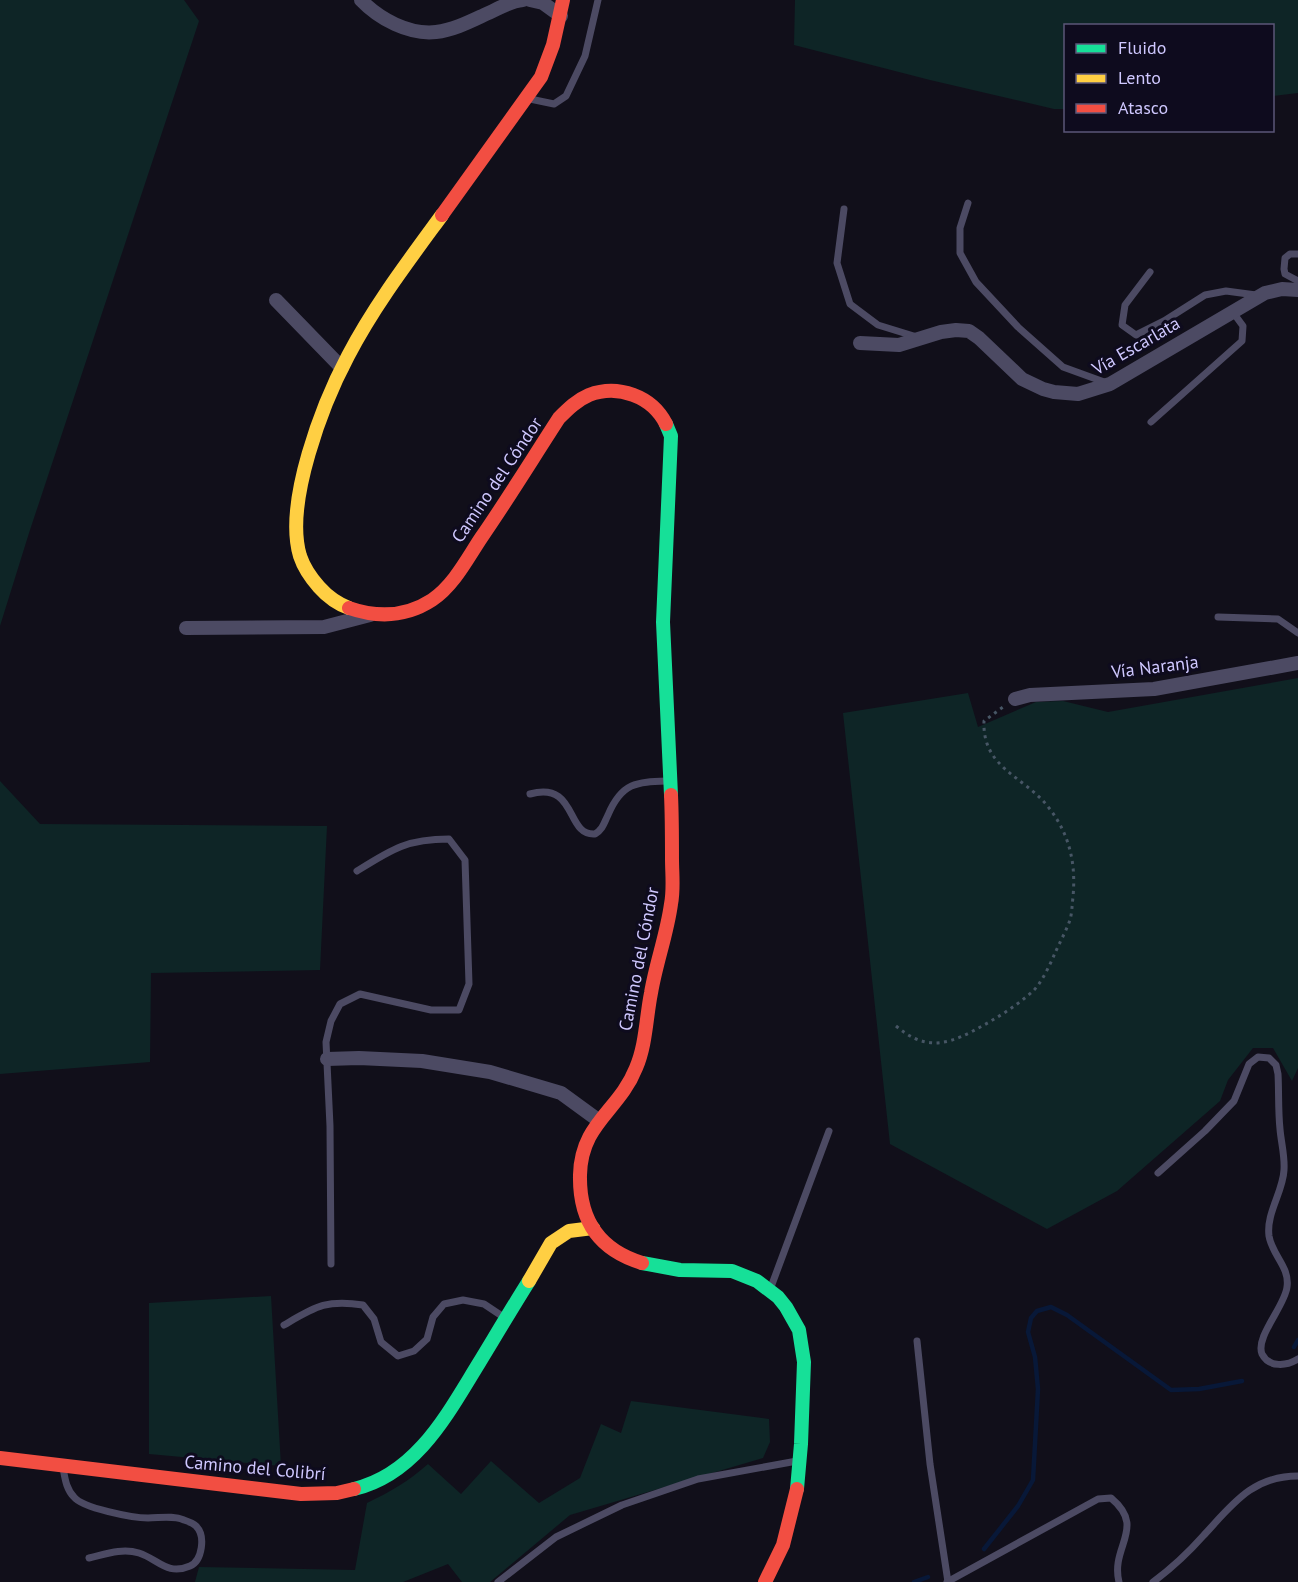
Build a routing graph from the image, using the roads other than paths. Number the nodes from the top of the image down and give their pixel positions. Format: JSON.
{"nodes":[{"id":1,"x":362,"y":0,"type":"edge"},
{"id":2,"x":523,"y":0,"type":"edge"},
{"id":3,"x":530,"y":0,"type":"edge"},
{"id":4,"x":563,"y":0,"type":"edge"},
{"id":5,"x":598,"y":0,"type":"edge"},
{"id":6,"x":561,"y":16,"type":"junction"},
{"id":7,"x":527,"y":99,"type":"junction"},
{"id":8,"x":968,"y":203,"type":"dead end"},
{"id":9,"x":844,"y":209,"type":"dead end"},
{"id":10,"x":1298,"y":254,"type":"edge"},
{"id":11,"x":1150,"y":272,"type":"dead end"},
{"id":12,"x":1298,"y":281,"type":"edge"},
{"id":13,"x":1298,"y":290,"type":"edge"},
{"id":14,"x":1258,"y":297,"type":"junction"},
{"id":15,"x":276,"y":300,"type":"dead end"},
{"id":16,"x":1232,"y":311,"type":"junction"},
{"id":17,"x":922,"y":338,"type":"junction"},
{"id":18,"x":860,"y":343,"type":"dead end"},
{"id":19,"x":342,"y":368,"type":"junction"},
{"id":20,"x":1110,"y":384,"type":"junction"},
{"id":21,"x":1150,"y":422,"type":"dead end"},
{"id":22,"x":370,"y":615,"type":"junction"},
{"id":23,"x":1218,"y":617,"type":"dead end"},
{"id":24,"x":186,"y":628,"type":"dead end"},
{"id":25,"x":1298,"y":633,"type":"edge"},
{"id":26,"x":1298,"y":663,"type":"edge"},
{"id":27,"x":1015,"y":699,"type":"road end"},
{"id":28,"x":670,"y":781,"type":"junction"},
{"id":29,"x":530,"y":794,"type":"dead end"},
{"id":30,"x":357,"y":871,"type":"dead end"},
{"id":31,"x":327,"y":1059,"type":"junction"},
{"id":32,"x":598,"y":1120,"type":"junction"},
{"id":33,"x":829,"y":1131,"type":"dead end"},
{"id":34,"x":1158,"y":1173,"type":"dead end"},
{"id":35,"x":593,"y":1228,"type":"junction"},
{"id":36,"x":331,"y":1264,"type":"dead end"},
{"id":37,"x":770,"y":1289,"type":"junction"},
{"id":38,"x":505,"y":1319,"type":"junction"},
{"id":39,"x":284,"y":1325,"type":"dead end"},
{"id":40,"x":917,"y":1341,"type":"dead end"},
{"id":41,"x":1298,"y":1359,"type":"edge"},
{"id":42,"x":0,"y":1458,"type":"edge"},
{"id":43,"x":801,"y":1460,"type":"junction"},
{"id":44,"x":62,"y":1465,"type":"junction"},
{"id":45,"x":1298,"y":1476,"type":"edge"},
{"id":46,"x":89,"y":1558,"type":"dead end"},
{"id":47,"x":498,"y":1582,"type":"edge"},
{"id":48,"x":765,"y":1582,"type":"edge"},
{"id":49,"x":948,"y":1582,"type":"edge"},
{"id":50,"x":1119,"y":1582,"type":"edge"},
{"id":51,"x":1153,"y":1582,"type":"edge"}],
"edges":[{"from":1,"to":2,"type":"street"},
{"from":3,"to":6,"type":"street"},
{"from":4,"to":6,"type":"street","name":"Camino del Cóndor"},
{"from":5,"to":7,"type":"lane"},
{"from":6,"to":7,"type":"street","name":"Camino del Cóndor"},
{"from":7,"to":19,"type":"street","name":"Camino del Cóndor"},
{"from":8,"to":20,"type":"lane"},
{"from":9,"to":17,"type":"lane"},
{"from":10,"to":12,"type":"lane"},
{"from":11,"to":14,"type":"lane"},
{"from":13,"to":14,"type":"street","name":"Vía Escarlata"},
{"from":14,"to":16,"type":"street","name":"Vía Escarlata"},
{"from":15,"to":19,"type":"street"},
{"from":16,"to":20,"type":"street","name":"Vía Escarlata"},
{"from":16,"to":21,"type":"lane"},
{"from":17,"to":18,"type":"street","name":"Vía Escarlata"},
{"from":17,"to":20,"type":"street","name":"Vía Escarlata"},
{"from":19,"to":22,"type":"street","name":"Camino del Cóndor"},
{"from":22,"to":24,"type":"street"},
{"from":22,"to":28,"type":"street","name":"Camino del Cóndor"},
{"from":23,"to":25,"type":"lane"},
{"from":26,"to":27,"type":"street","name":"Vía Naranja"},
{"from":28,"to":29,"type":"lane"},
{"from":28,"to":32,"type":"street","name":"Camino del Cóndor"},
{"from":30,"to":31,"type":"lane"},
{"from":31,"to":32,"type":"street"},
{"from":31,"to":36,"type":"lane"},
{"from":32,"to":35,"type":"street","name":"Camino del Cóndor"},
{"from":33,"to":37,"type":"lane"},
{"from":34,"to":41,"type":"lane"},
{"from":35,"to":37,"type":"street","name":"Camino del Cóndor"},
{"from":35,"to":38,"type":"street","name":"Camino del Colibrí"},
{"from":37,"to":43,"type":"street","name":"Camino del Cóndor"},
{"from":38,"to":39,"type":"lane"},
{"from":38,"to":44,"type":"street","name":"Camino del Colibrí"},
{"from":40,"to":49,"type":"lane"},
{"from":42,"to":44,"type":"street","name":"Camino del Colibrí"},
{"from":43,"to":47,"type":"lane"},
{"from":43,"to":48,"type":"street","name":"Camino del Cóndor"},
{"from":44,"to":46,"type":"lane"},
{"from":45,"to":51,"type":"lane"},
{"from":49,"to":50,"type":"lane"}]}
